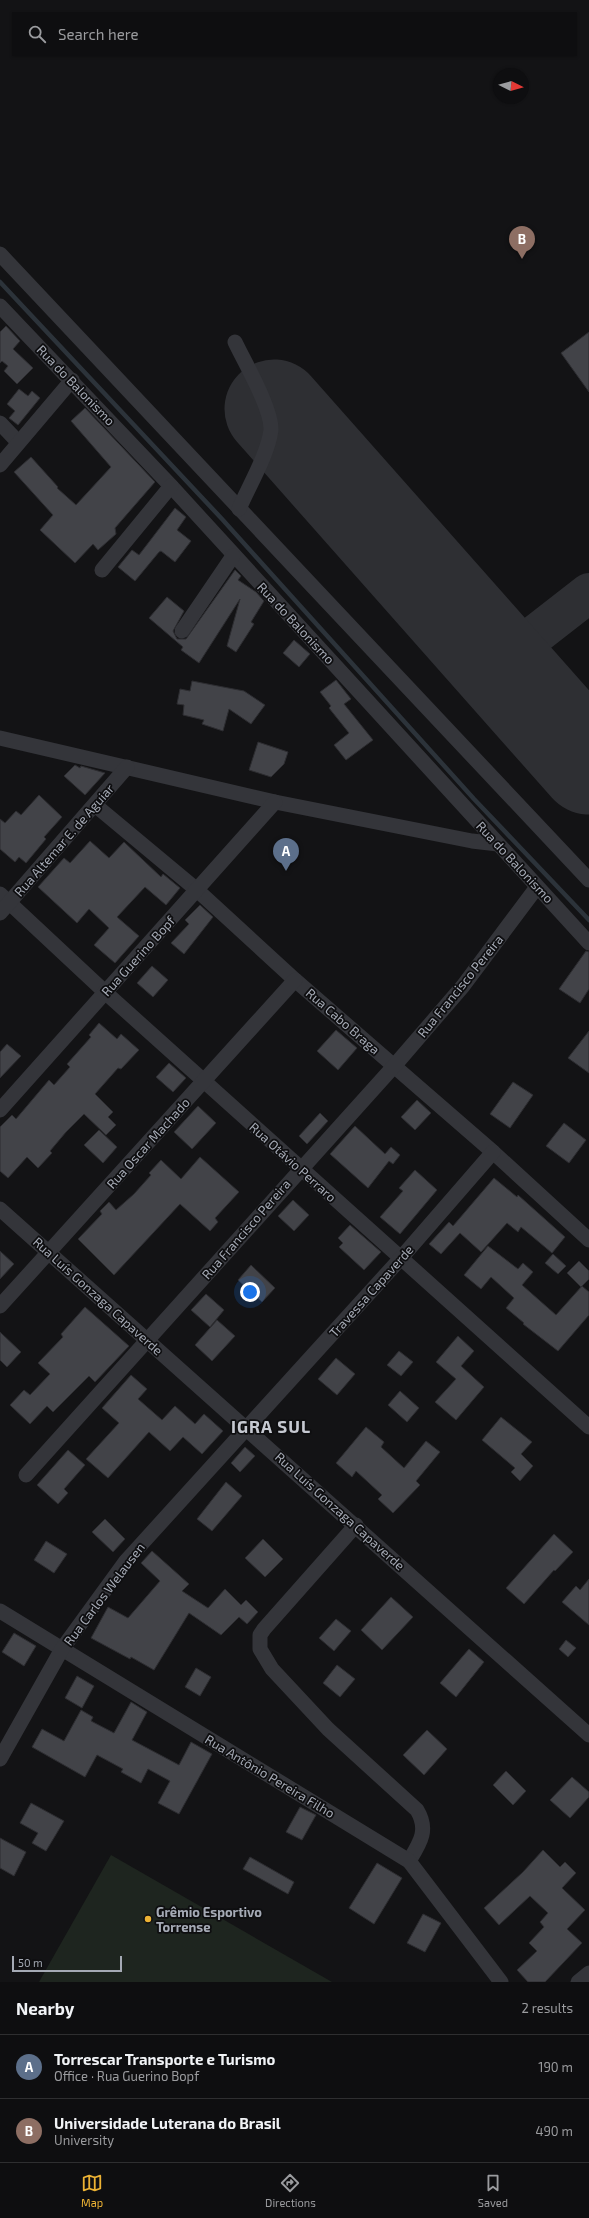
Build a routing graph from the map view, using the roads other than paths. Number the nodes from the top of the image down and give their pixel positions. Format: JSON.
{"nodes":[{"id":1,"x":0,"y":254,"type":"edge"},
{"id":2,"x":0,"y":306,"type":"edge"},
{"id":3,"x":236,"y":342,"type":"dead end"},
{"id":4,"x":72,"y":380,"type":"junction"},
{"id":5,"x":0,"y":423,"type":"edge"},
{"id":6,"x":18,"y":442,"type":"junction"},
{"id":7,"x":0,"y":465,"type":"edge"},
{"id":8,"x":171,"y":486,"type":"junction"},
{"id":9,"x":239,"y":509,"type":"junction"},
{"id":10,"x":233,"y":556,"type":"junction"},
{"id":11,"x":102,"y":570,"type":"dead end"},
{"id":12,"x":182,"y":631,"type":"dead end"},
{"id":13,"x":0,"y":738,"type":"edge"},
{"id":14,"x":127,"y":767,"type":"junction"},
{"id":15,"x":275,"y":802,"type":"junction"},
{"id":16,"x":95,"y":805,"type":"junction"},
{"id":17,"x":498,"y":844,"type":"junction"},
{"id":18,"x":589,"y":880,"type":"edge"},
{"id":19,"x":537,"y":887,"type":"junction"},
{"id":20,"x":197,"y":890,"type":"junction"},
{"id":21,"x":3,"y":903,"type":"edge"},
{"id":22,"x":589,"y":943,"type":"edge"},
{"id":23,"x":295,"y":980,"type":"junction"},
{"id":24,"x":106,"y":993,"type":"junction"},
{"id":25,"x":395,"y":1065,"type":"junction"},
{"id":26,"x":204,"y":1082,"type":"junction"},
{"id":27,"x":0,"y":1110,"type":"edge"},
{"id":28,"x":493,"y":1152,"type":"junction"},
{"id":29,"x":300,"y":1168,"type":"junction"},
{"id":30,"x":0,"y":1209,"type":"edge"},
{"id":31,"x":589,"y":1240,"type":"edge"},
{"id":32,"x":49,"y":1253,"type":"junction"},
{"id":33,"x":401,"y":1258,"type":"junction"},
{"id":34,"x":0,"y":1306,"type":"edge"},
{"id":35,"x":148,"y":1341,"type":"junction"},
{"id":36,"x":589,"y":1427,"type":"edge"},
{"id":37,"x":246,"y":1428,"type":"junction"},
{"id":38,"x":26,"y":1475,"type":"dead end"},
{"id":39,"x":356,"y":1525,"type":"junction"},
{"id":40,"x":0,"y":1612,"type":"edge"},
{"id":41,"x":62,"y":1649,"type":"junction"},
{"id":42,"x":589,"y":1735,"type":"edge"},
{"id":43,"x":0,"y":1759,"type":"edge"},
{"id":44,"x":409,"y":1861,"type":"junction"},
{"id":45,"x":589,"y":1973,"type":"edge"},
{"id":46,"x":501,"y":1982,"type":"edge"},
{"id":47,"x":578,"y":1982,"type":"edge"}],
"edges":[{"from":1,"to":9,"type":"street"},
{"from":2,"to":4,"type":"street","name":"Rua do Balonismo"},
{"from":3,"to":9,"type":"street"},
{"from":4,"to":6,"type":"street"},
{"from":4,"to":8,"type":"street","name":"Rua do Balonismo"},
{"from":5,"to":6,"type":"street"},
{"from":6,"to":7,"type":"street"},
{"from":8,"to":10,"type":"street","name":"Rua do Balonismo"},
{"from":8,"to":11,"type":"street"},
{"from":9,"to":18,"type":"street"},
{"from":10,"to":12,"type":"street"},
{"from":10,"to":17,"type":"street","name":"Rua do Balonismo"},
{"from":13,"to":14,"type":"street"},
{"from":14,"to":15,"type":"street"},
{"from":14,"to":16,"type":"street","name":"Rua Altemar E. de Aguiar"},
{"from":15,"to":17,"type":"street"},
{"from":15,"to":20,"type":"street","name":"Rua Guerino Bopf"},
{"from":16,"to":20,"type":"street","name":"Rua Cabo Braga"},
{"from":16,"to":21,"type":"street","name":"Rua Altemar E. de Aguiar"},
{"from":17,"to":19,"type":"street","name":"Rua do Balonismo"},
{"from":19,"to":22,"type":"street","name":"Rua do Balonismo"},
{"from":19,"to":25,"type":"street","name":"Rua Francisco Pereira"},
{"from":20,"to":23,"type":"street","name":"Rua Cabo Braga"},
{"from":20,"to":24,"type":"street","name":"Rua Guerino Bopf"},
{"from":21,"to":24,"type":"street","name":"Rua Otávio Perraro"},
{"from":23,"to":25,"type":"street","name":"Rua Cabo Braga"},
{"from":23,"to":26,"type":"street","name":"Rua Oscar Machado"},
{"from":24,"to":26,"type":"street","name":"Rua Otávio Perraro"},
{"from":24,"to":27,"type":"street","name":"Rua Guerino Bopf"},
{"from":25,"to":28,"type":"street","name":"Rua Cabo Braga"},
{"from":25,"to":29,"type":"street","name":"Rua Francisco Pereira"},
{"from":26,"to":29,"type":"street","name":"Rua Otávio Perraro"},
{"from":26,"to":32,"type":"street","name":"Rua Oscar Machado"},
{"from":28,"to":31,"type":"street","name":"Rua Cabo Braga"},
{"from":28,"to":33,"type":"street","name":"Travessa Capaverde"},
{"from":29,"to":33,"type":"street","name":"Rua Otávio Perraro"},
{"from":29,"to":35,"type":"street","name":"Rua Francisco Pereira"},
{"from":30,"to":32,"type":"street","name":"Rua Luís Gonzaga Capaverde"},
{"from":32,"to":34,"type":"street","name":"Rua Oscar Machado"},
{"from":32,"to":35,"type":"street","name":"Rua Luís Gonzaga Capaverde"},
{"from":33,"to":36,"type":"street","name":"Rua Otávio Perraro"},
{"from":33,"to":37,"type":"street","name":"Travessa Capaverde"},
{"from":35,"to":37,"type":"street","name":"Rua Luís Gonzaga Capaverde"},
{"from":35,"to":38,"type":"street","name":"Rua Francisco Pereira"},
{"from":37,"to":39,"type":"street","name":"Rua Luís Gonzaga Capaverde"},
{"from":37,"to":41,"type":"street","name":"Rua Carlos Welausen"},
{"from":39,"to":42,"type":"street","name":"Rua Luís Gonzaga Capaverde"},
{"from":39,"to":44,"type":"street"},
{"from":40,"to":41,"type":"street","name":"Rua Antônio Pereira Filho"},
{"from":41,"to":43,"type":"street","name":"Rua Carlos Welausen"},
{"from":41,"to":44,"type":"street","name":"Rua Antônio Pereira Filho"},
{"from":44,"to":46,"type":"street","name":"Rua Antônio Pereira Filho"},
{"from":45,"to":47,"type":"street"}]}
